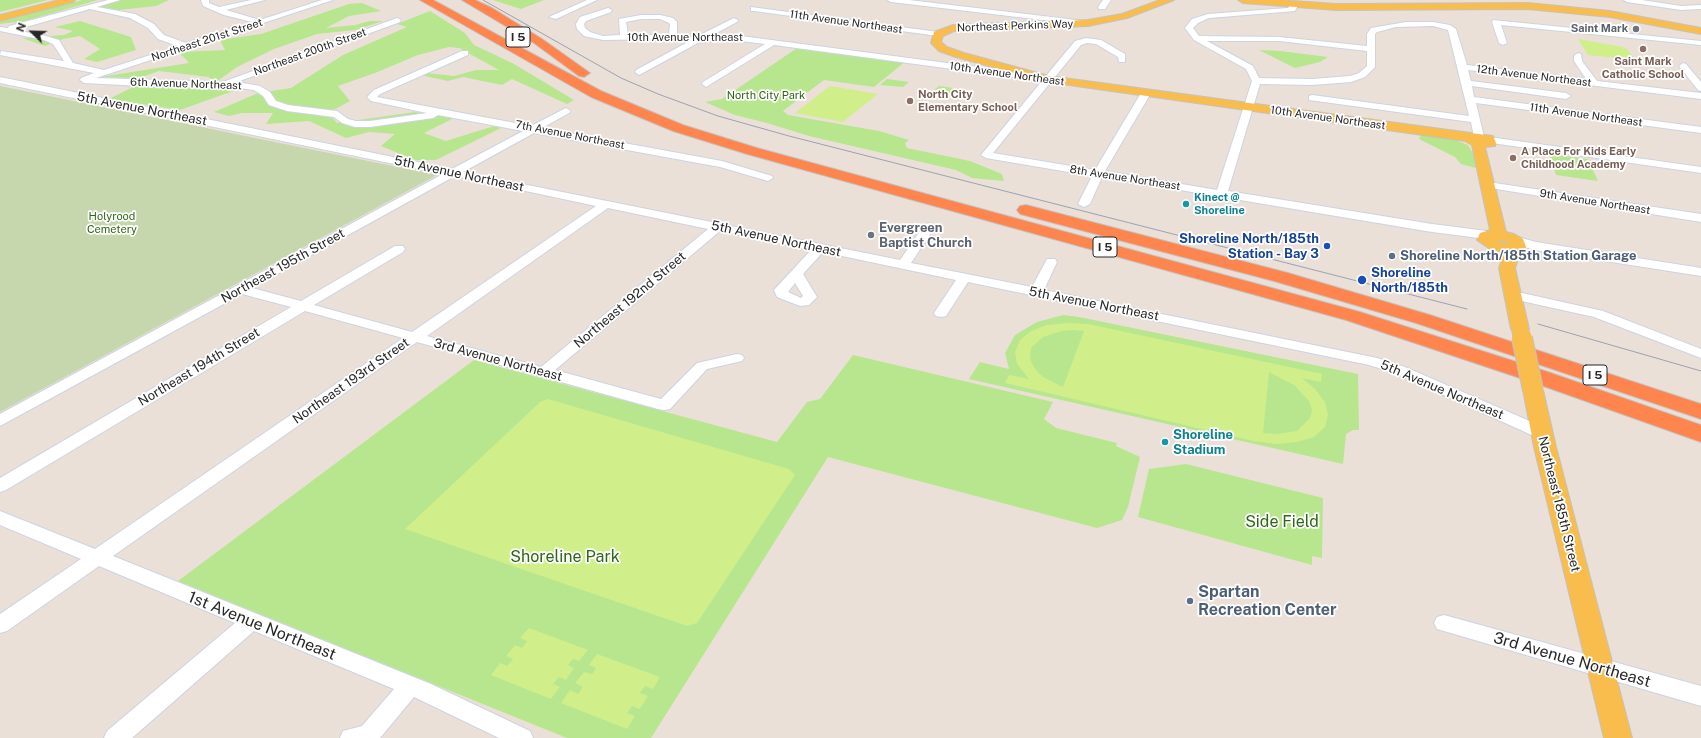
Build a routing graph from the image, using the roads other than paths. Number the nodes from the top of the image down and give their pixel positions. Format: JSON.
{"nodes":[{"id":1,"x":60,"y":0,"type":"edge"},
{"id":2,"x":70,"y":0,"type":"edge"},
{"id":3,"x":116,"y":0,"type":"edge"},
{"id":4,"x":205,"y":0,"type":"edge"},
{"id":5,"x":261,"y":0,"type":"edge"},
{"id":6,"x":329,"y":0,"type":"edge"},
{"id":7,"x":411,"y":0,"type":"edge"},
{"id":8,"x":425,"y":0,"type":"edge"},
{"id":9,"x":453,"y":0,"type":"edge"},
{"id":10,"x":467,"y":0,"type":"edge"},
{"id":11,"x":593,"y":0,"type":"edge"},
{"id":12,"x":891,"y":0,"type":"edge"},
{"id":13,"x":1107,"y":0,"type":"edge"},
{"id":14,"x":1169,"y":0,"type":"edge"},
{"id":15,"x":1243,"y":0,"type":"edge"},
{"id":16,"x":1548,"y":0,"type":"edge"},
{"id":17,"x":1627,"y":0,"type":"edge"},
{"id":18,"x":765,"y":3,"type":"dead end"},
{"id":19,"x":1294,"y":5,"type":"junction"},
{"id":20,"x":1528,"y":6,"type":"junction"},
{"id":21,"x":1102,"y":7,"type":"dead end"},
{"id":22,"x":1701,"y":7,"type":"edge"},
{"id":23,"x":87,"y":8,"type":"junction"},
{"id":24,"x":219,"y":9,"type":"junction"},
{"id":25,"x":754,"y":9,"type":"junction"},
{"id":26,"x":608,"y":10,"type":"dead end"},
{"id":27,"x":746,"y":14,"type":"dead end"},
{"id":28,"x":553,"y":16,"type":"dead end"},
{"id":29,"x":0,"y":17,"type":"edge"},
{"id":30,"x":398,"y":20,"type":"dead end"},
{"id":31,"x":734,"y":20,"type":"dead end"},
{"id":32,"x":260,"y":22,"type":"junction"},
{"id":33,"x":1088,"y":23,"type":"junction"},
{"id":34,"x":2,"y":29,"type":"edge"},
{"id":35,"x":1701,"y":31,"type":"edge"},
{"id":36,"x":938,"y":34,"type":"junction"},
{"id":37,"x":673,"y":37,"type":"junction"},
{"id":38,"x":624,"y":38,"type":"junction"},
{"id":39,"x":1197,"y":38,"type":"junction"},
{"id":40,"x":696,"y":41,"type":"junction"},
{"id":41,"x":773,"y":42,"type":"junction"},
{"id":42,"x":1503,"y":43,"type":"dead end"},
{"id":43,"x":1701,"y":43,"type":"edge"},
{"id":44,"x":186,"y":46,"type":"junction"},
{"id":45,"x":1370,"y":49,"type":"junction"},
{"id":46,"x":515,"y":50,"type":"junction"},
{"id":47,"x":1,"y":53,"type":"dead end"},
{"id":48,"x":465,"y":53,"type":"dead end"},
{"id":49,"x":1578,"y":56,"type":"dead end"},
{"id":50,"x":1122,"y":60,"type":"dead end"},
{"id":51,"x":70,"y":65,"type":"junction"},
{"id":52,"x":1682,"y":66,"type":"dead end"},
{"id":53,"x":1463,"y":67,"type":"junction"},
{"id":54,"x":104,"y":72,"type":"junction"},
{"id":55,"x":639,"y":72,"type":"dead end"},
{"id":56,"x":584,"y":73,"type":"junction"},
{"id":57,"x":1048,"y":79,"type":"junction"},
{"id":58,"x":0,"y":80,"type":"edge"},
{"id":59,"x":84,"y":80,"type":"joint"},
{"id":60,"x":1256,"y":80,"type":"junction"},
{"id":61,"x":1466,"y":83,"type":"junction"},
{"id":62,"x":1594,"y":83,"type":"junction"},
{"id":63,"x":222,"y":84,"type":"junction"},
{"id":64,"x":706,"y":84,"type":"dead end"},
{"id":65,"x":1701,"y":88,"type":"edge"},
{"id":66,"x":1146,"y":93,"type":"junction"},
{"id":67,"x":1566,"y":96,"type":"dead end"},
{"id":68,"x":1701,"y":96,"type":"edge"},
{"id":69,"x":1312,"y":98,"type":"dead end"},
{"id":70,"x":1470,"y":99,"type":"junction"},
{"id":71,"x":1248,"y":107,"type":"junction"},
{"id":72,"x":566,"y":111,"type":"dead end"},
{"id":73,"x":444,"y":113,"type":"junction"},
{"id":74,"x":1475,"y":120,"type":"junction"},
{"id":75,"x":535,"y":128,"type":"junction"},
{"id":76,"x":1701,"y":130,"type":"edge"},
{"id":77,"x":1479,"y":140,"type":"junction"},
{"id":78,"x":1701,"y":170,"type":"edge"},
{"id":79,"x":454,"y":173,"type":"junction"},
{"id":80,"x":1100,"y":174,"type":"junction"},
{"id":81,"x":768,"y":178,"type":"dead end"},
{"id":82,"x":1488,"y":186,"type":"junction"},
{"id":83,"x":1222,"y":193,"type":"junction"},
{"id":84,"x":606,"y":204,"type":"junction"},
{"id":85,"x":1084,"y":204,"type":"dead end"},
{"id":86,"x":1701,"y":218,"type":"edge"},
{"id":87,"x":717,"y":227,"type":"junction"},
{"id":88,"x":929,"y":227,"type":"dead end"},
{"id":89,"x":1491,"y":239,"type":"junction"},
{"id":90,"x":1514,"y":246,"type":"junction"},
{"id":91,"x":820,"y":248,"type":"junction"},
{"id":92,"x":399,"y":249,"type":"dead end"},
{"id":93,"x":1051,"y":262,"type":"dead end"},
{"id":94,"x":903,"y":265,"type":"junction"},
{"id":95,"x":1507,"y":268,"type":"junction"},
{"id":96,"x":1701,"y":272,"type":"edge"},
{"id":97,"x":796,"y":274,"type":"dead end"},
{"id":98,"x":964,"y":278,"type":"junction"},
{"id":99,"x":240,"y":289,"type":"junction"},
{"id":100,"x":1036,"y":293,"type":"junction"},
{"id":101,"x":1513,"y":294,"type":"junction"},
{"id":102,"x":302,"y":306,"type":"junction"},
{"id":103,"x":941,"y":313,"type":"dead end"},
{"id":104,"x":414,"y":337,"type":"junction"},
{"id":105,"x":1701,"y":354,"type":"edge"},
{"id":106,"x":737,"y":358,"type":"dead end"},
{"id":107,"x":544,"y":372,"type":"junction"},
{"id":108,"x":1701,"y":412,"type":"edge"},
{"id":109,"x":0,"y":421,"type":"edge"},
{"id":110,"x":1542,"y":433,"type":"junction"},
{"id":111,"x":1701,"y":434,"type":"edge"},
{"id":112,"x":0,"y":486,"type":"edge"},
{"id":113,"x":0,"y":518,"type":"edge"},
{"id":114,"x":96,"y":559,"type":"junction"},
{"id":115,"x":252,"y":621,"type":"junction"},
{"id":116,"x":1444,"y":623,"type":"dead end"},
{"id":117,"x":0,"y":625,"type":"edge"},
{"id":118,"x":1600,"y":668,"type":"junction"},
{"id":119,"x":410,"y":686,"type":"junction"},
{"id":120,"x":1701,"y":696,"type":"edge"},
{"id":121,"x":115,"y":738,"type":"edge"},
{"id":122,"x":362,"y":738,"type":"edge"},
{"id":123,"x":522,"y":738,"type":"edge"},
{"id":124,"x":1618,"y":738,"type":"edge"}],
"edges":[{"from":1,"to":29,"type":"main road"},
{"from":2,"to":29,"type":"main road"},
{"from":3,"to":23,"type":"street"},
{"from":4,"to":24,"type":"street"},
{"from":5,"to":24,"type":"street"},
{"from":6,"to":32,"type":"street","name":"Northeast 201st Street"},
{"from":7,"to":46,"type":"highway"},
{"from":8,"to":46,"type":"highway","number":"I 5"},
{"from":9,"to":56,"type":"highway","number":"I 5"},
{"from":10,"to":56,"type":"highway"},
{"from":11,"to":28,"type":"street"},
{"from":12,"to":33,"type":"street"},
{"from":13,"to":21,"type":"street"},
{"from":14,"to":33,"type":"main road","name":"Northeast Perkins Way"},
{"from":15,"to":19,"type":"main road"},
{"from":16,"to":20,"type":"main road"},
{"from":17,"to":22,"type":"street"},
{"from":18,"to":25,"type":"street"},
{"from":19,"to":20,"type":"main road"},
{"from":19,"to":39,"type":"street"},
{"from":20,"to":35,"type":"main road"},
{"from":23,"to":34,"type":"street"},
{"from":23,"to":44,"type":"street"},
{"from":24,"to":32,"type":"street"},
{"from":25,"to":27,"type":"street"},
{"from":25,"to":36,"type":"street","name":"11th Avenue Northeast"},
{"from":26,"to":38,"type":"street","name":"10th Avenue Northeast"},
{"from":30,"to":63,"type":"street","name":"Northeast 200th Street"},
{"from":31,"to":40,"type":"street"},
{"from":32,"to":44,"type":"street","name":"Northeast 201st Street"},
{"from":33,"to":36,"type":"main road","name":"Northeast Perkins Way"},
{"from":34,"to":51,"type":"street"},
{"from":36,"to":57,"type":"main road","name":"Northeast Perkins Way"},
{"from":37,"to":38,"type":"street","name":"10th Avenue Northeast"},
{"from":37,"to":38,"type":"street"},
{"from":37,"to":40,"type":"street","name":"10th Avenue Northeast"},
{"from":39,"to":45,"type":"street"},
{"from":39,"to":60,"type":"street"},
{"from":40,"to":41,"type":"street","name":"10th Avenue Northeast"},
{"from":40,"to":55,"type":"street"},
{"from":41,"to":57,"type":"street","name":"10th Avenue Northeast"},
{"from":41,"to":64,"type":"street"},
{"from":42,"to":43,"type":"street"},
{"from":44,"to":54,"type":"street","name":"Northeast 201st Street"},
{"from":45,"to":53,"type":"street","name":"Northeast 185th Street"},
{"from":45,"to":60,"type":"street"},
{"from":46,"to":111,"type":"highway","number":"I 5"},
{"from":47,"to":51,"type":"street"},
{"from":48,"to":73,"type":"street","name":"7th Avenue Northeast"},
{"from":49,"to":62,"type":"street"},
{"from":50,"to":57,"type":"street"},
{"from":51,"to":54,"type":"street"},
{"from":52,"to":65,"type":"street"},
{"from":53,"to":61,"type":"street","name":"Northeast 185th Street"},
{"from":53,"to":62,"type":"street","name":"12th Avenue Northeast"},
{"from":54,"to":59,"type":"street","name":"Northeast 201st Street"},
{"from":56,"to":108,"type":"highway","number":"I 5"},
{"from":57,"to":66,"type":"main road","name":"10th Avenue Northeast"},
{"from":57,"to":80,"type":"street","name":"8th Avenue Northeast"},
{"from":58,"to":79,"type":"street","name":"5th Avenue Northeast"},
{"from":59,"to":63,"type":"street","name":"6th Avenue Northeast"},
{"from":60,"to":71,"type":"street"},
{"from":61,"to":67,"type":"street"},
{"from":61,"to":70,"type":"street","name":"Northeast 185th Street"},
{"from":62,"to":68,"type":"street","name":"12th Avenue Northeast"},
{"from":63,"to":73,"type":"street","name":"6th Avenue Northeast"},
{"from":66,"to":71,"type":"main road","name":"10th Avenue Northeast"},
{"from":66,"to":80,"type":"street"},
{"from":69,"to":74,"type":"street"},
{"from":70,"to":74,"type":"street","name":"Northeast 185th Street"},
{"from":70,"to":76,"type":"street","name":"11th Avenue Northeast"},
{"from":71,"to":77,"type":"main road","name":"10th Avenue Northeast"},
{"from":71,"to":83,"type":"street"},
{"from":72,"to":75,"type":"street","name":"Northeast 195th Street"},
{"from":73,"to":75,"type":"street","name":"7th Avenue Northeast"},
{"from":74,"to":77,"type":"street","name":"Northeast 185th Street"},
{"from":75,"to":79,"type":"street","name":"Northeast 195th Street"},
{"from":75,"to":81,"type":"street","name":"7th Avenue Northeast"},
{"from":77,"to":78,"type":"street","name":"10th Avenue Northeast"},
{"from":77,"to":82,"type":"main road","name":"Northeast 185th Street"},
{"from":79,"to":84,"type":"street","name":"5th Avenue Northeast"},
{"from":79,"to":99,"type":"street","name":"Northeast 195th Street"},
{"from":80,"to":83,"type":"street","name":"8th Avenue Northeast"},
{"from":80,"to":85,"type":"street"},
{"from":82,"to":86,"type":"street","name":"9th Avenue Northeast"},
{"from":82,"to":89,"type":"main road","name":"Northeast 185th Street"},
{"from":83,"to":89,"type":"street","name":"8th Avenue Northeast"},
{"from":84,"to":87,"type":"street","name":"5th Avenue Northeast"},
{"from":84,"to":104,"type":"street","name":"Northeast 193rd Street"},
{"from":87,"to":91,"type":"street","name":"5th Avenue Northeast"},
{"from":87,"to":107,"type":"street","name":"Northeast 192nd Street"},
{"from":88,"to":94,"type":"street"},
{"from":89,"to":90,"type":"main road"},
{"from":89,"to":95,"type":"main road","name":"Northeast 185th Street"},
{"from":90,"to":95,"type":"main road","name":"Northeast 185th Street"},
{"from":90,"to":96,"type":"street"},
{"from":91,"to":94,"type":"street","name":"5th Avenue Northeast"},
{"from":91,"to":97,"type":"street"},
{"from":92,"to":102,"type":"street","name":"Northeast 194th Street"},
{"from":93,"to":100,"type":"street"},
{"from":94,"to":98,"type":"street","name":"5th Avenue Northeast"},
{"from":95,"to":101,"type":"main road","name":"Northeast 185th Street"},
{"from":98,"to":100,"type":"street","name":"5th Avenue Northeast"},
{"from":98,"to":103,"type":"street"},
{"from":99,"to":102,"type":"street","name":"3rd Avenue Northeast"},
{"from":99,"to":109,"type":"street","name":"Northeast 195th Street"},
{"from":100,"to":110,"type":"street","name":"5th Avenue Northeast"},
{"from":101,"to":105,"type":"street"},
{"from":101,"to":110,"type":"main road","name":"Northeast 185th Street","bridge":true},
{"from":102,"to":104,"type":"street","name":"3rd Avenue Northeast"},
{"from":102,"to":112,"type":"street","name":"Northeast 194th Street"},
{"from":104,"to":107,"type":"street","name":"3rd Avenue Northeast"},
{"from":104,"to":114,"type":"street","name":"Northeast 193rd Street"},
{"from":106,"to":107,"type":"street","name":"3rd Avenue Northeast"},
{"from":110,"to":118,"type":"main road","name":"Northeast 185th Street"},
{"from":113,"to":114,"type":"street","name":"1st Avenue Northeast"},
{"from":114,"to":115,"type":"street","name":"1st Avenue Northeast"},
{"from":114,"to":117,"type":"street","name":"Northeast 193rd Street"},
{"from":115,"to":119,"type":"street","name":"1st Avenue Northeast"},
{"from":115,"to":121,"type":"street"},
{"from":116,"to":118,"type":"street","name":"3rd Avenue Northeast"},
{"from":118,"to":120,"type":"street","name":"3rd Avenue Northeast"},
{"from":118,"to":124,"type":"main road","name":"Northeast 185th Street"},
{"from":119,"to":122,"type":"street"},
{"from":119,"to":123,"type":"street","name":"1st Avenue Northeast"}]}
